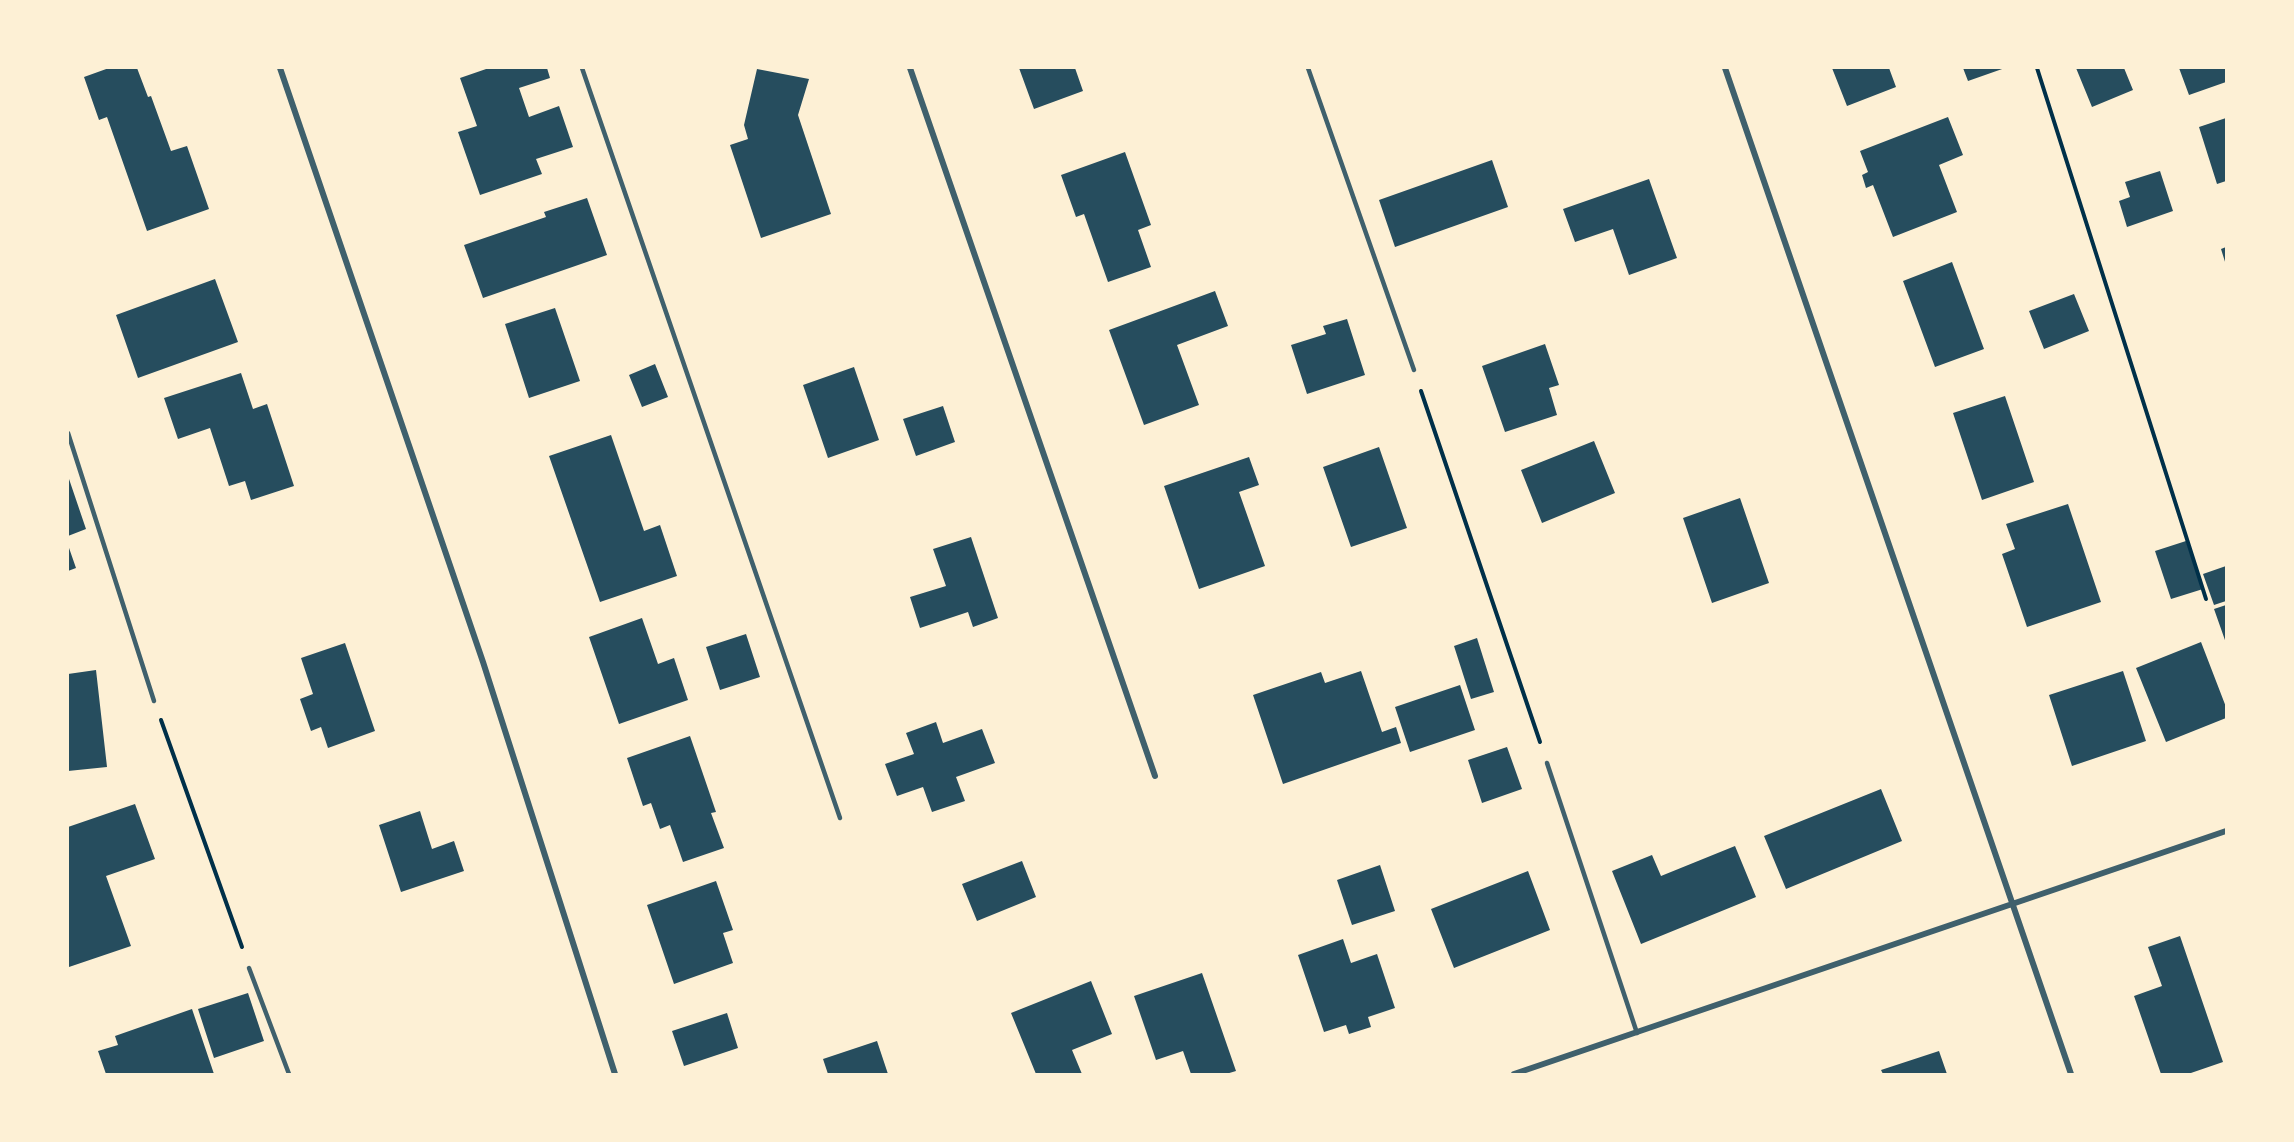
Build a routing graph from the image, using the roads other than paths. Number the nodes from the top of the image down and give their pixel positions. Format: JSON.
{"nodes":[{"id":1,"x":280,"y":68,"type":"edge"},
{"id":2,"x":582,"y":68,"type":"edge"},
{"id":3,"x":910,"y":68,"type":"edge"},
{"id":4,"x":1308,"y":68,"type":"edge"},
{"id":5,"x":1725,"y":68,"type":"edge"},
{"id":6,"x":1414,"y":370,"type":"road end"},
{"id":7,"x":68,"y":433,"type":"edge"},
{"id":8,"x":154,"y":701,"type":"road end"},
{"id":9,"x":1548,"y":763,"type":"road end"},
{"id":10,"x":1155,"y":777,"type":"dead end"},
{"id":11,"x":840,"y":818,"type":"dead end"},
{"id":12,"x":2226,"y":831,"type":"edge"},
{"id":13,"x":2012,"y":906,"type":"junction"},
{"id":14,"x":249,"y":968,"type":"road end"},
{"id":15,"x":1637,"y":1033,"type":"junction"},
{"id":16,"x":289,"y":1074,"type":"edge"},
{"id":17,"x":615,"y":1074,"type":"edge"},
{"id":18,"x":1514,"y":1074,"type":"edge"},
{"id":19,"x":2071,"y":1074,"type":"edge"}],
"edges":[{"from":1,"to":17,"type":"street"},
{"from":2,"to":11,"type":"lane"},
{"from":3,"to":10,"type":"street"},
{"from":4,"to":6,"type":"lane"},
{"from":5,"to":13,"type":"street"},
{"from":7,"to":8,"type":"lane"},
{"from":9,"to":15,"type":"lane"},
{"from":12,"to":13,"type":"street"},
{"from":13,"to":15,"type":"street"},
{"from":13,"to":19,"type":"street"},
{"from":14,"to":16,"type":"lane"},
{"from":15,"to":18,"type":"street"}]}
